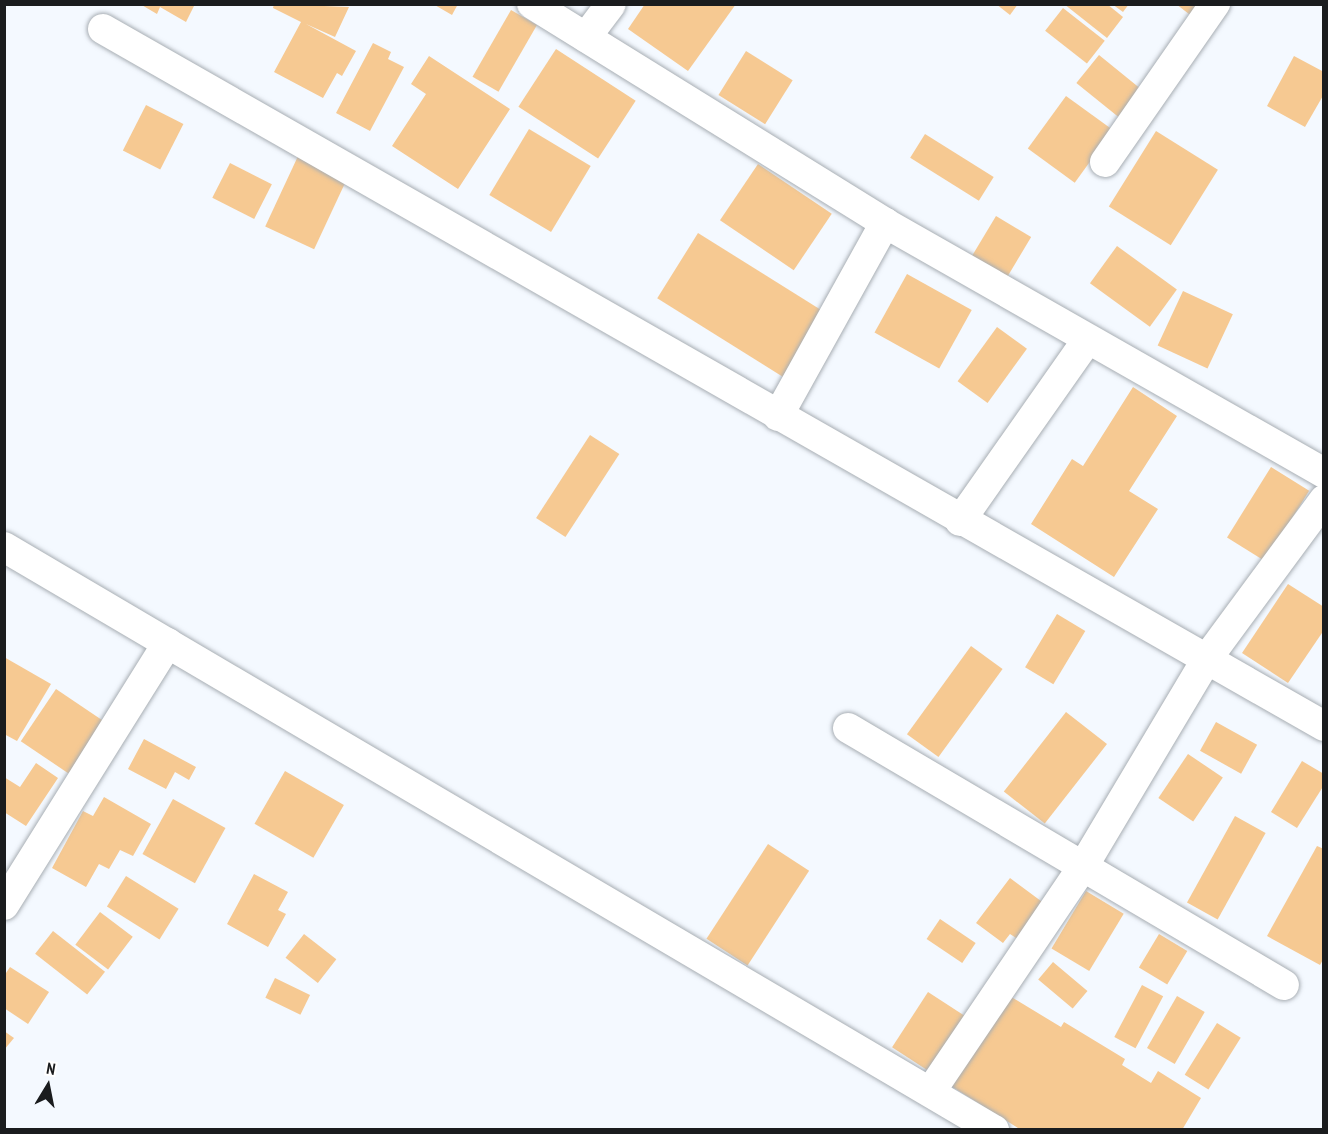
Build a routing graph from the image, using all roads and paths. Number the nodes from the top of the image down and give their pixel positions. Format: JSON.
{"nodes":[{"id":1,"x":532,"y":4,"type":"edge"},
{"id":2,"x":611,"y":4,"type":"edge"},
{"id":3,"x":1215,"y":4,"type":"edge"},
{"id":4,"x":103,"y":29,"type":"dead end"},
{"id":5,"x":586,"y":37,"type":"junction"},
{"id":6,"x":1105,"y":162,"type":"dead end"},
{"id":7,"x":885,"y":223,"type":"junction"},
{"id":8,"x":1087,"y":340,"type":"junction"},
{"id":9,"x":778,"y":416,"type":"junction"},
{"id":10,"x":1323,"y":473,"type":"edge"},
{"id":11,"x":1323,"y":500,"type":"edge"},
{"id":12,"x":960,"y":521,"type":"junction"},
{"id":13,"x":4,"y":547,"type":"edge"},
{"id":14,"x":168,"y":643,"type":"junction"},
{"id":15,"x":1206,"y":660,"type":"junction"},
{"id":16,"x":1323,"y":726,"type":"edge"},
{"id":17,"x":848,"y":728,"type":"dead end"},
{"id":18,"x":1084,"y":865,"type":"junction"},
{"id":19,"x":4,"y":905,"type":"edge"},
{"id":20,"x":1284,"y":985,"type":"dead end"},
{"id":21,"x":931,"y":1091,"type":"junction"},
{"id":22,"x":994,"y":1130,"type":"edge"}],
"edges":[{"from":1,"to":5,"type":"street"},
{"from":2,"to":5,"type":"street"},
{"from":3,"to":6,"type":"street"},
{"from":4,"to":9,"type":"street"},
{"from":5,"to":7,"type":"street"},
{"from":7,"to":8,"type":"street"},
{"from":7,"to":9,"type":"street"},
{"from":8,"to":10,"type":"street"},
{"from":8,"to":12,"type":"street"},
{"from":9,"to":12,"type":"street"},
{"from":11,"to":15,"type":"street"},
{"from":12,"to":15,"type":"street"},
{"from":13,"to":14,"type":"street"},
{"from":14,"to":19,"type":"street"},
{"from":14,"to":21,"type":"street"},
{"from":15,"to":16,"type":"street"},
{"from":15,"to":18,"type":"street"},
{"from":17,"to":18,"type":"street"},
{"from":18,"to":20,"type":"street"},
{"from":18,"to":21,"type":"street"},
{"from":21,"to":22,"type":"street"}]}
